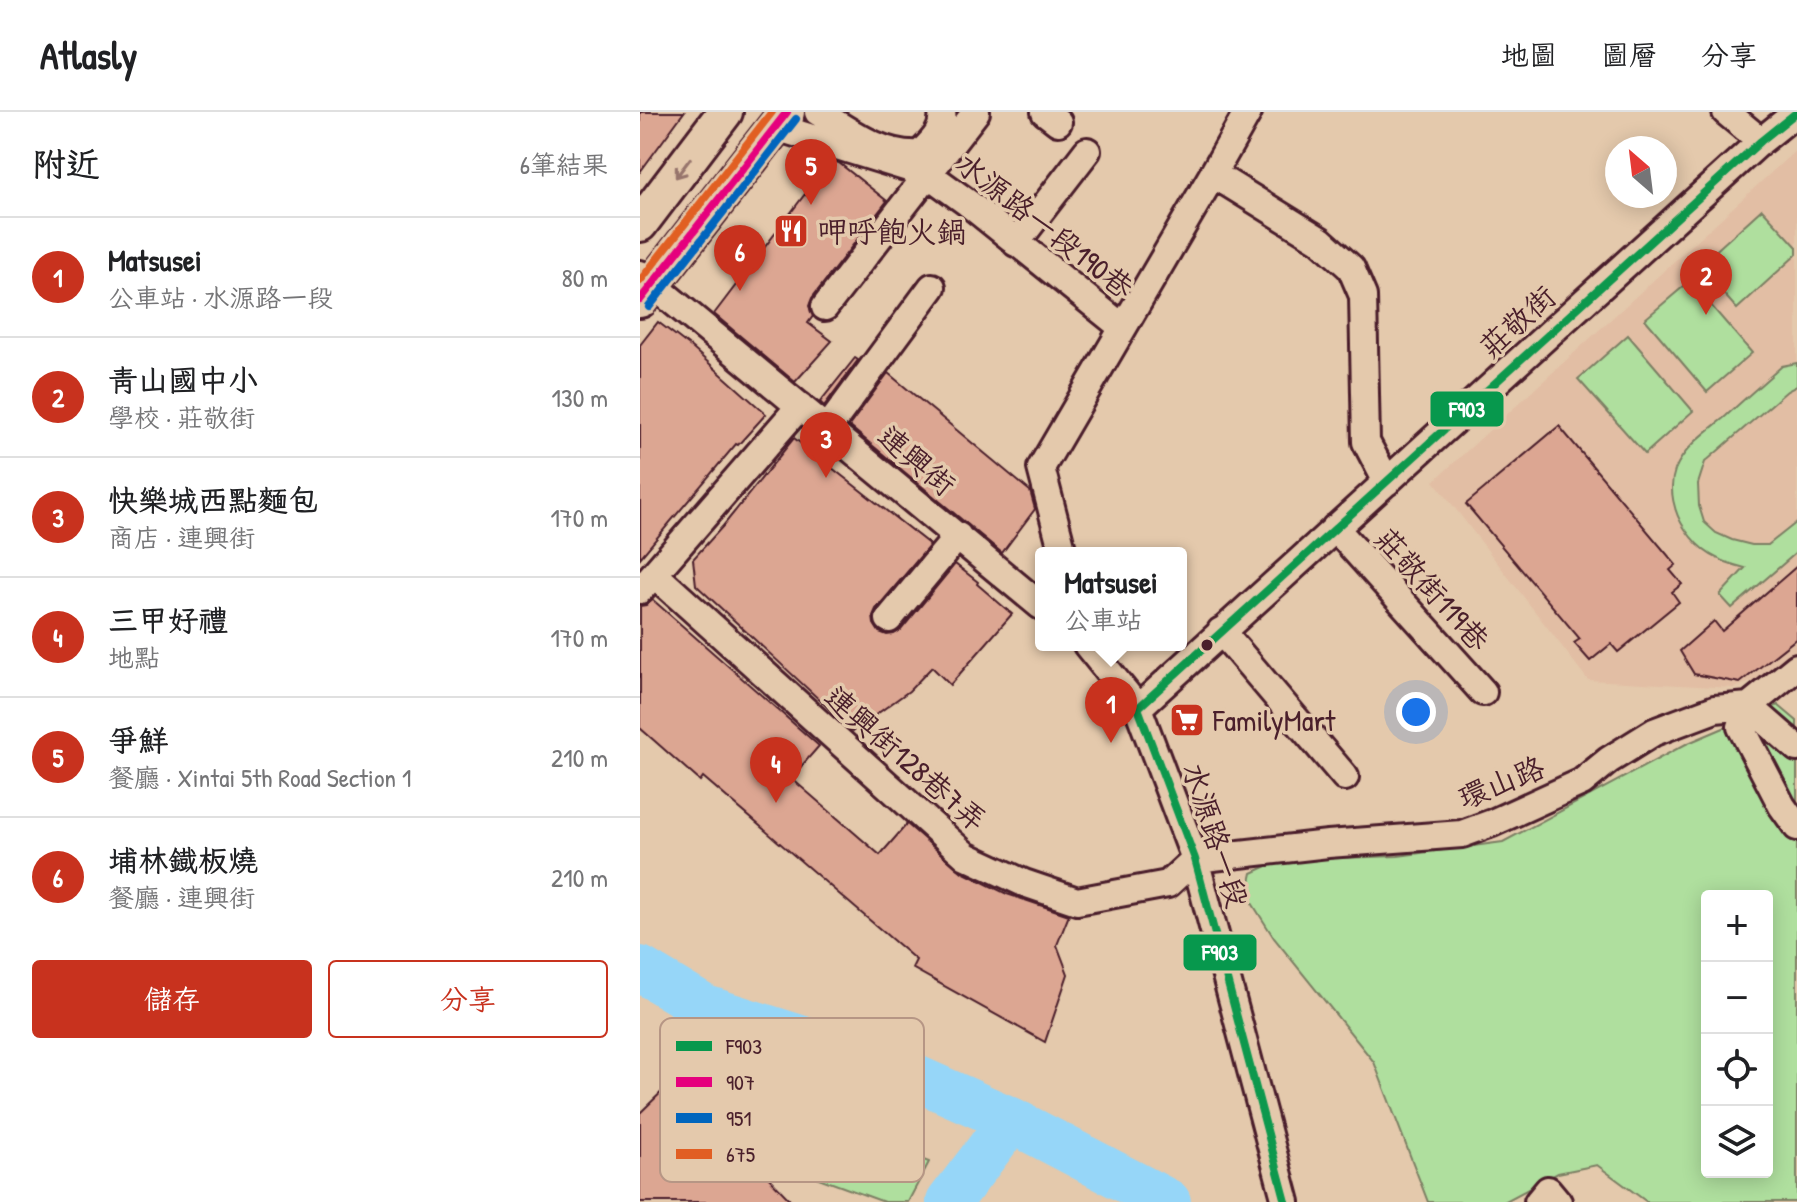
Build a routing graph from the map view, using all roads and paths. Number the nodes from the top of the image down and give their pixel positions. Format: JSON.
{"nodes":[{"id":1,"x":725,"y":112,"type":"edge"},
{"id":2,"x":818,"y":112,"type":"edge"},
{"id":3,"x":942,"y":112,"type":"edge"},
{"id":4,"x":976,"y":112,"type":"edge"},
{"id":5,"x":1726,"y":112,"type":"edge"},
{"id":6,"x":1797,"y":112,"type":"edge"},
{"id":7,"x":1244,"y":113,"type":"edge"},
{"id":8,"x":781,"y":119,"type":"edge"},
{"id":9,"x":1761,"y":141,"type":"junction"},
{"id":10,"x":1087,"y":151,"type":"dead end"},
{"id":11,"x":928,"y":174,"type":"junction"},
{"id":12,"x":1213,"y":174,"type":"junction"},
{"id":13,"x":640,"y":224,"type":"edge"},
{"id":14,"x":1016,"y":243,"type":"junction"},
{"id":15,"x":644,"y":286,"type":"edge"},
{"id":16,"x":932,"y":287,"type":"dead end"},
{"id":17,"x":825,"y":307,"type":"dead end"},
{"id":18,"x":1122,"y":327,"type":"junction"},
{"id":19,"x":800,"y":406,"type":"junction"},
{"id":20,"x":828,"y":428,"type":"junction"},
{"id":21,"x":1387,"y":482,"type":"junction"},
{"id":22,"x":1335,"y":528,"type":"junction"},
{"id":23,"x":958,"y":536,"type":"junction"},
{"id":24,"x":1061,"y":547,"type":"edge"},
{"id":25,"x":647,"y":582,"type":"edge"},
{"id":26,"x":1035,"y":601,"type":"edge"},
{"id":27,"x":889,"y":619,"type":"dead end"},
{"id":28,"x":1221,"y":631,"type":"junction"},
{"id":29,"x":1092,"y":651,"type":"edge"},
{"id":30,"x":1797,"y":667,"type":"edge"},
{"id":31,"x":1483,"y":692,"type":"dead end"},
{"id":32,"x":1749,"y":706,"type":"junction"},
{"id":33,"x":1138,"y":708,"type":"junction"},
{"id":34,"x":1797,"y":748,"type":"edge"},
{"id":35,"x":1345,"y":777,"type":"dead end"},
{"id":36,"x":1797,"y":827,"type":"edge"},
{"id":37,"x":1195,"y":859,"type":"junction"},
{"id":38,"x":1286,"y":1202,"type":"edge"},
{"id":39,"x":1538,"y":1202,"type":"edge"},
{"id":40,"x":1558,"y":1202,"type":"edge"}],
"edges":[{"from":1,"to":13,"type":"main road","one_way":true},
{"from":2,"to":3,"type":"street"},
{"from":4,"to":11,"type":"street"},
{"from":5,"to":9,"type":"street"},
{"from":6,"to":9,"type":"street","name":"莊敬街"},
{"from":7,"to":12,"type":"street"},
{"from":8,"to":11,"type":"street","name":"水源路一段190巷"},
{"from":8,"to":15,"type":"main road"},
{"from":9,"to":21,"type":"street","name":"莊敬街"},
{"from":10,"to":14,"type":"street"},
{"from":11,"to":14,"type":"street","name":"水源路一段190巷"},
{"from":11,"to":17,"type":"street"},
{"from":12,"to":18,"type":"street"},
{"from":12,"to":21,"type":"street"},
{"from":14,"to":18,"type":"street","name":"水源路一段190巷"},
{"from":15,"to":19,"type":"street","name":"連興街"},
{"from":16,"to":20,"type":"street"},
{"from":18,"to":24,"type":"street"},
{"from":19,"to":20,"type":"street","name":"連興街"},
{"from":19,"to":25,"type":"street"},
{"from":20,"to":23,"type":"street","name":"連興街"},
{"from":21,"to":22,"type":"street","name":"莊敬街"},
{"from":22,"to":28,"type":"street","name":"莊敬街"},
{"from":22,"to":31,"type":"street","name":"莊敬街119巷"},
{"from":23,"to":26,"type":"street","name":"連興街"},
{"from":23,"to":27,"type":"street"},
{"from":25,"to":37,"type":"street","name":"連興街128巷7弄"},
{"from":28,"to":33,"type":"street","name":"莊敬街"},
{"from":28,"to":35,"type":"street"},
{"from":29,"to":33,"type":"street","name":"水源路一段"},
{"from":30,"to":32,"type":"street"},
{"from":32,"to":34,"type":"street"},
{"from":32,"to":36,"type":"street"},
{"from":32,"to":37,"type":"street","name":"環山路"},
{"from":33,"to":37,"type":"street","name":"水源路一段"},
{"from":37,"to":38,"type":"street","name":"水源路一段"},
{"from":39,"to":40,"type":"street"}]}
